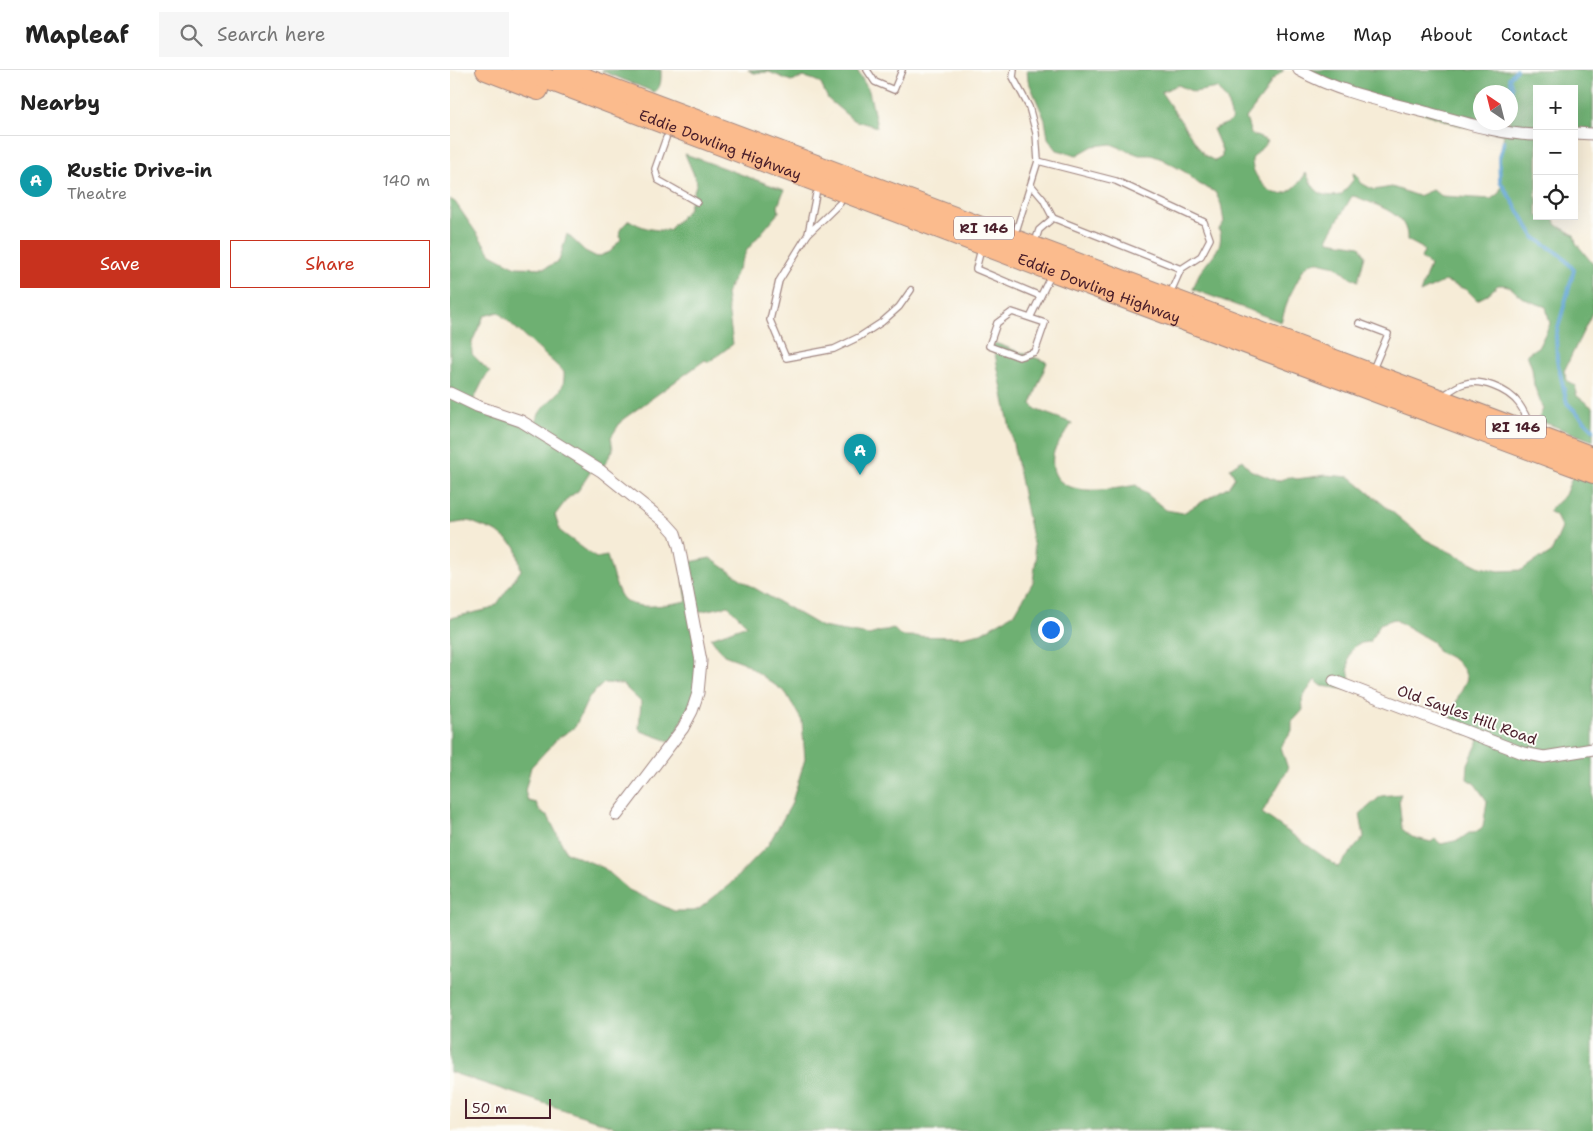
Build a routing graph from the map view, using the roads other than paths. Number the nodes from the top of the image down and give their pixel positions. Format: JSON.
{"nodes":[{"id":1,"x":486,"y":70,"type":"edge"},
{"id":2,"x":522,"y":70,"type":"edge"},
{"id":3,"x":563,"y":70,"type":"edge"},
{"id":4,"x":594,"y":70,"type":"edge"},
{"id":5,"x":867,"y":70,"type":"edge"},
{"id":6,"x":902,"y":70,"type":"edge"},
{"id":7,"x":1014,"y":70,"type":"edge"},
{"id":8,"x":1299,"y":70,"type":"edge"},
{"id":9,"x":1578,"y":133,"type":"edge"},
{"id":10,"x":1533,"y":134,"type":"edge"},
{"id":11,"x":1593,"y":134,"type":"edge"},
{"id":12,"x":666,"y":138,"type":"junction"},
{"id":13,"x":1038,"y":161,"type":"junction"},
{"id":14,"x":1030,"y":185,"type":"junction"},
{"id":15,"x":816,"y":194,"type":"junction"},
{"id":16,"x":697,"y":202,"type":"dead end"},
{"id":17,"x":840,"y":203,"type":"junction"},
{"id":18,"x":1053,"y":218,"type":"junction"},
{"id":19,"x":1017,"y":228,"type":"junction"},
{"id":20,"x":808,"y":234,"type":"junction"},
{"id":21,"x":1037,"y":236,"type":"junction"},
{"id":22,"x":980,"y":253,"type":"junction"},
{"id":23,"x":1060,"y":275,"type":"junction"},
{"id":24,"x":1177,"y":278,"type":"junction"},
{"id":25,"x":911,"y":290,"type":"dead end"},
{"id":26,"x":1040,"y":296,"type":"junction"},
{"id":27,"x":1030,"y":318,"type":"junction"},
{"id":28,"x":1359,"y":323,"type":"dead end"},
{"id":29,"x":1373,"y":369,"type":"junction"},
{"id":30,"x":1404,"y":386,"type":"junction"},
{"id":31,"x":450,"y":393,"type":"edge"},
{"id":32,"x":1438,"y":398,"type":"junction"},
{"id":33,"x":1532,"y":433,"type":"junction"},
{"id":34,"x":1593,"y":457,"type":"edge"},
{"id":35,"x":1593,"y":473,"type":"edge"},
{"id":36,"x":1334,"y":681,"type":"dead end"},
{"id":37,"x":1593,"y":749,"type":"edge"},
{"id":38,"x":617,"y":814,"type":"dead end"}],
"edges":[{"from":1,"to":12,"type":"highway"},
{"from":2,"to":23,"type":"highway","name":"Eddie Dowling Highway","number":"RI 146"},
{"from":3,"to":30,"type":"highway","name":"Eddie Dowling Highway","number":"RI 146"},
{"from":4,"to":19,"type":"highway"},
{"from":5,"to":6,"type":"lane"},
{"from":7,"to":13,"type":"lane"},
{"from":8,"to":10,"type":"street"},
{"from":9,"to":11,"type":"street"},
{"from":12,"to":15,"type":"highway"},
{"from":12,"to":16,"type":"lane"},
{"from":13,"to":14,"type":"lane"},
{"from":13,"to":24,"type":"lane"},
{"from":14,"to":18,"type":"lane"},
{"from":14,"to":19,"type":"lane"},
{"from":15,"to":17,"type":"highway"},
{"from":15,"to":20,"type":"lane"},
{"from":17,"to":20,"type":"lane"},
{"from":17,"to":22,"type":"highway"},
{"from":18,"to":21,"type":"lane"},
{"from":18,"to":24,"type":"lane"},
{"from":19,"to":21,"type":"highway"},
{"from":20,"to":25,"type":"lane"},
{"from":21,"to":24,"type":"highway"},
{"from":22,"to":23,"type":"highway"},
{"from":22,"to":26,"type":"lane"},
{"from":23,"to":26,"type":"lane"},
{"from":23,"to":35,"type":"highway","name":"Eddie Dowling Highway","number":"RI 146"},
{"from":24,"to":29,"type":"highway"},
{"from":26,"to":27,"type":"lane"},
{"from":27,"to":27,"type":"lane"},
{"from":28,"to":29,"type":"lane"},
{"from":29,"to":30,"type":"highway"},
{"from":30,"to":32,"type":"highway","name":"Eddie Dowling Highway","number":"RI 146"},
{"from":31,"to":38,"type":"street"},
{"from":32,"to":33,"type":"highway","name":"Eddie Dowling Highway","number":"RI 146"},
{"from":32,"to":33,"type":"lane"},
{"from":33,"to":34,"type":"highway","name":"Eddie Dowling Highway","number":"RI 146"},
{"from":36,"to":37,"type":"street","name":"Old Sayles Hill Road"}]}
